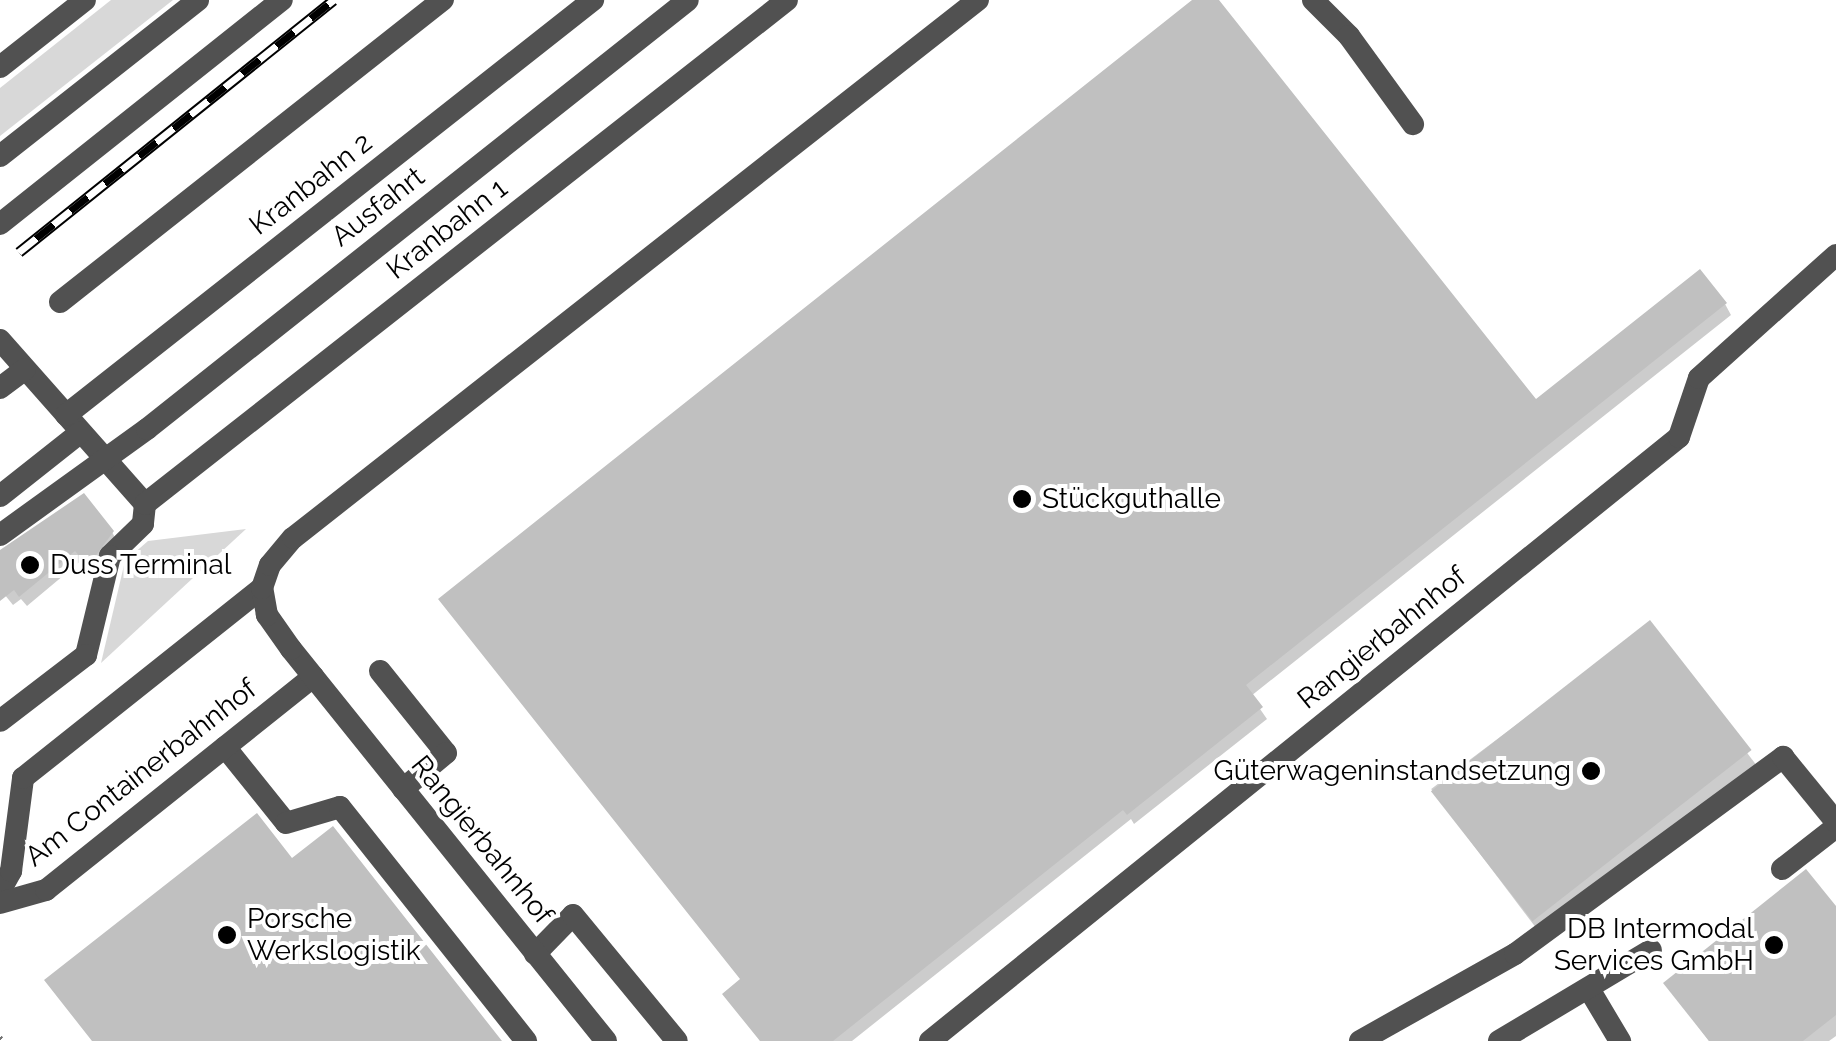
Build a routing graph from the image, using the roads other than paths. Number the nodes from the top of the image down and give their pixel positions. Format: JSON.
{"nodes":[{"id":1,"x":85,"y":0,"type":"edge"},
{"id":2,"x":198,"y":0,"type":"edge"},
{"id":3,"x":282,"y":0,"type":"edge"},
{"id":4,"x":443,"y":0,"type":"edge"},
{"id":5,"x":593,"y":0,"type":"edge"},
{"id":6,"x":688,"y":0,"type":"edge"},
{"id":7,"x":786,"y":0,"type":"edge"},
{"id":8,"x":978,"y":0,"type":"edge"},
{"id":9,"x":1313,"y":0,"type":"edge"},
{"id":10,"x":0,"y":67,"type":"edge"},
{"id":11,"x":1413,"y":124,"type":"dead end"},
{"id":12,"x":0,"y":156,"type":"edge"},
{"id":13,"x":0,"y":224,"type":"edge"},
{"id":14,"x":1836,"y":255,"type":"edge"},
{"id":15,"x":60,"y":302,"type":"dead end"},
{"id":16,"x":0,"y":340,"type":"edge"},
{"id":17,"x":25,"y":369,"type":"junction"},
{"id":18,"x":0,"y":388,"type":"edge"},
{"id":19,"x":73,"y":423,"type":"junction"},
{"id":20,"x":105,"y":460,"type":"junction"},
{"id":21,"x":0,"y":496,"type":"edge"},
{"id":22,"x":145,"y":504,"type":"junction"},
{"id":23,"x":0,"y":535,"type":"edge"},
{"id":24,"x":262,"y":588,"type":"junction"},
{"id":25,"x":380,"y":672,"type":"dead end"},
{"id":26,"x":312,"y":677,"type":"junction"},
{"id":27,"x":0,"y":721,"type":"edge"},
{"id":28,"x":225,"y":747,"type":"junction"},
{"id":29,"x":403,"y":789,"type":"junction"},
{"id":30,"x":1836,"y":824,"type":"edge"},
{"id":31,"x":1782,"y":869,"type":"dead end"},
{"id":32,"x":0,"y":891,"type":"edge"},
{"id":33,"x":0,"y":903,"type":"edge"},
{"id":34,"x":1651,"y":950,"type":"dead end"},
{"id":35,"x":535,"y":954,"type":"junction"},
{"id":36,"x":1589,"y":989,"type":"junction"},
{"id":37,"x":526,"y":1041,"type":"edge"},
{"id":38,"x":606,"y":1041,"type":"edge"},
{"id":39,"x":678,"y":1041,"type":"edge"},
{"id":40,"x":930,"y":1041,"type":"edge"},
{"id":41,"x":1360,"y":1041,"type":"edge"},
{"id":42,"x":1499,"y":1041,"type":"edge"},
{"id":43,"x":1620,"y":1041,"type":"edge"}],
"edges":[{"from":1,"to":10,"type":"street"},
{"from":2,"to":12,"type":"street"},
{"from":3,"to":13,"type":"street"},
{"from":4,"to":15,"type":"street"},
{"from":5,"to":19,"type":"street","name":"Kranbahn 2"},
{"from":6,"to":20,"type":"street","name":"Ausfahrt"},
{"from":7,"to":22,"type":"street","name":"Kranbahn 1"},
{"from":8,"to":24,"type":"street"},
{"from":9,"to":11,"type":"street"},
{"from":14,"to":40,"type":"street","name":"Rangierbahnhof"},
{"from":16,"to":17,"type":"street"},
{"from":17,"to":18,"type":"street"},
{"from":17,"to":19,"type":"street"},
{"from":19,"to":20,"type":"street"},
{"from":19,"to":21,"type":"street","name":"Kranbahn 2"},
{"from":20,"to":22,"type":"street"},
{"from":20,"to":23,"type":"street"},
{"from":22,"to":27,"type":"street"},
{"from":24,"to":26,"type":"street","name":"Rangierbahnhof"},
{"from":24,"to":32,"type":"street"},
{"from":25,"to":29,"type":"street"},
{"from":26,"to":28,"type":"street","name":"Am Containerbahnhof"},
{"from":26,"to":29,"type":"street","name":"Rangierbahnhof"},
{"from":28,"to":33,"type":"street","name":"Am Containerbahnhof"},
{"from":28,"to":37,"type":"street"},
{"from":29,"to":35,"type":"street","name":"Rangierbahnhof"},
{"from":30,"to":31,"type":"street"},
{"from":30,"to":41,"type":"street"},
{"from":34,"to":36,"type":"street"},
{"from":35,"to":38,"type":"street","name":"Rangierbahnhof"},
{"from":35,"to":39,"type":"street"},
{"from":36,"to":42,"type":"street"},
{"from":36,"to":43,"type":"street"}]}
